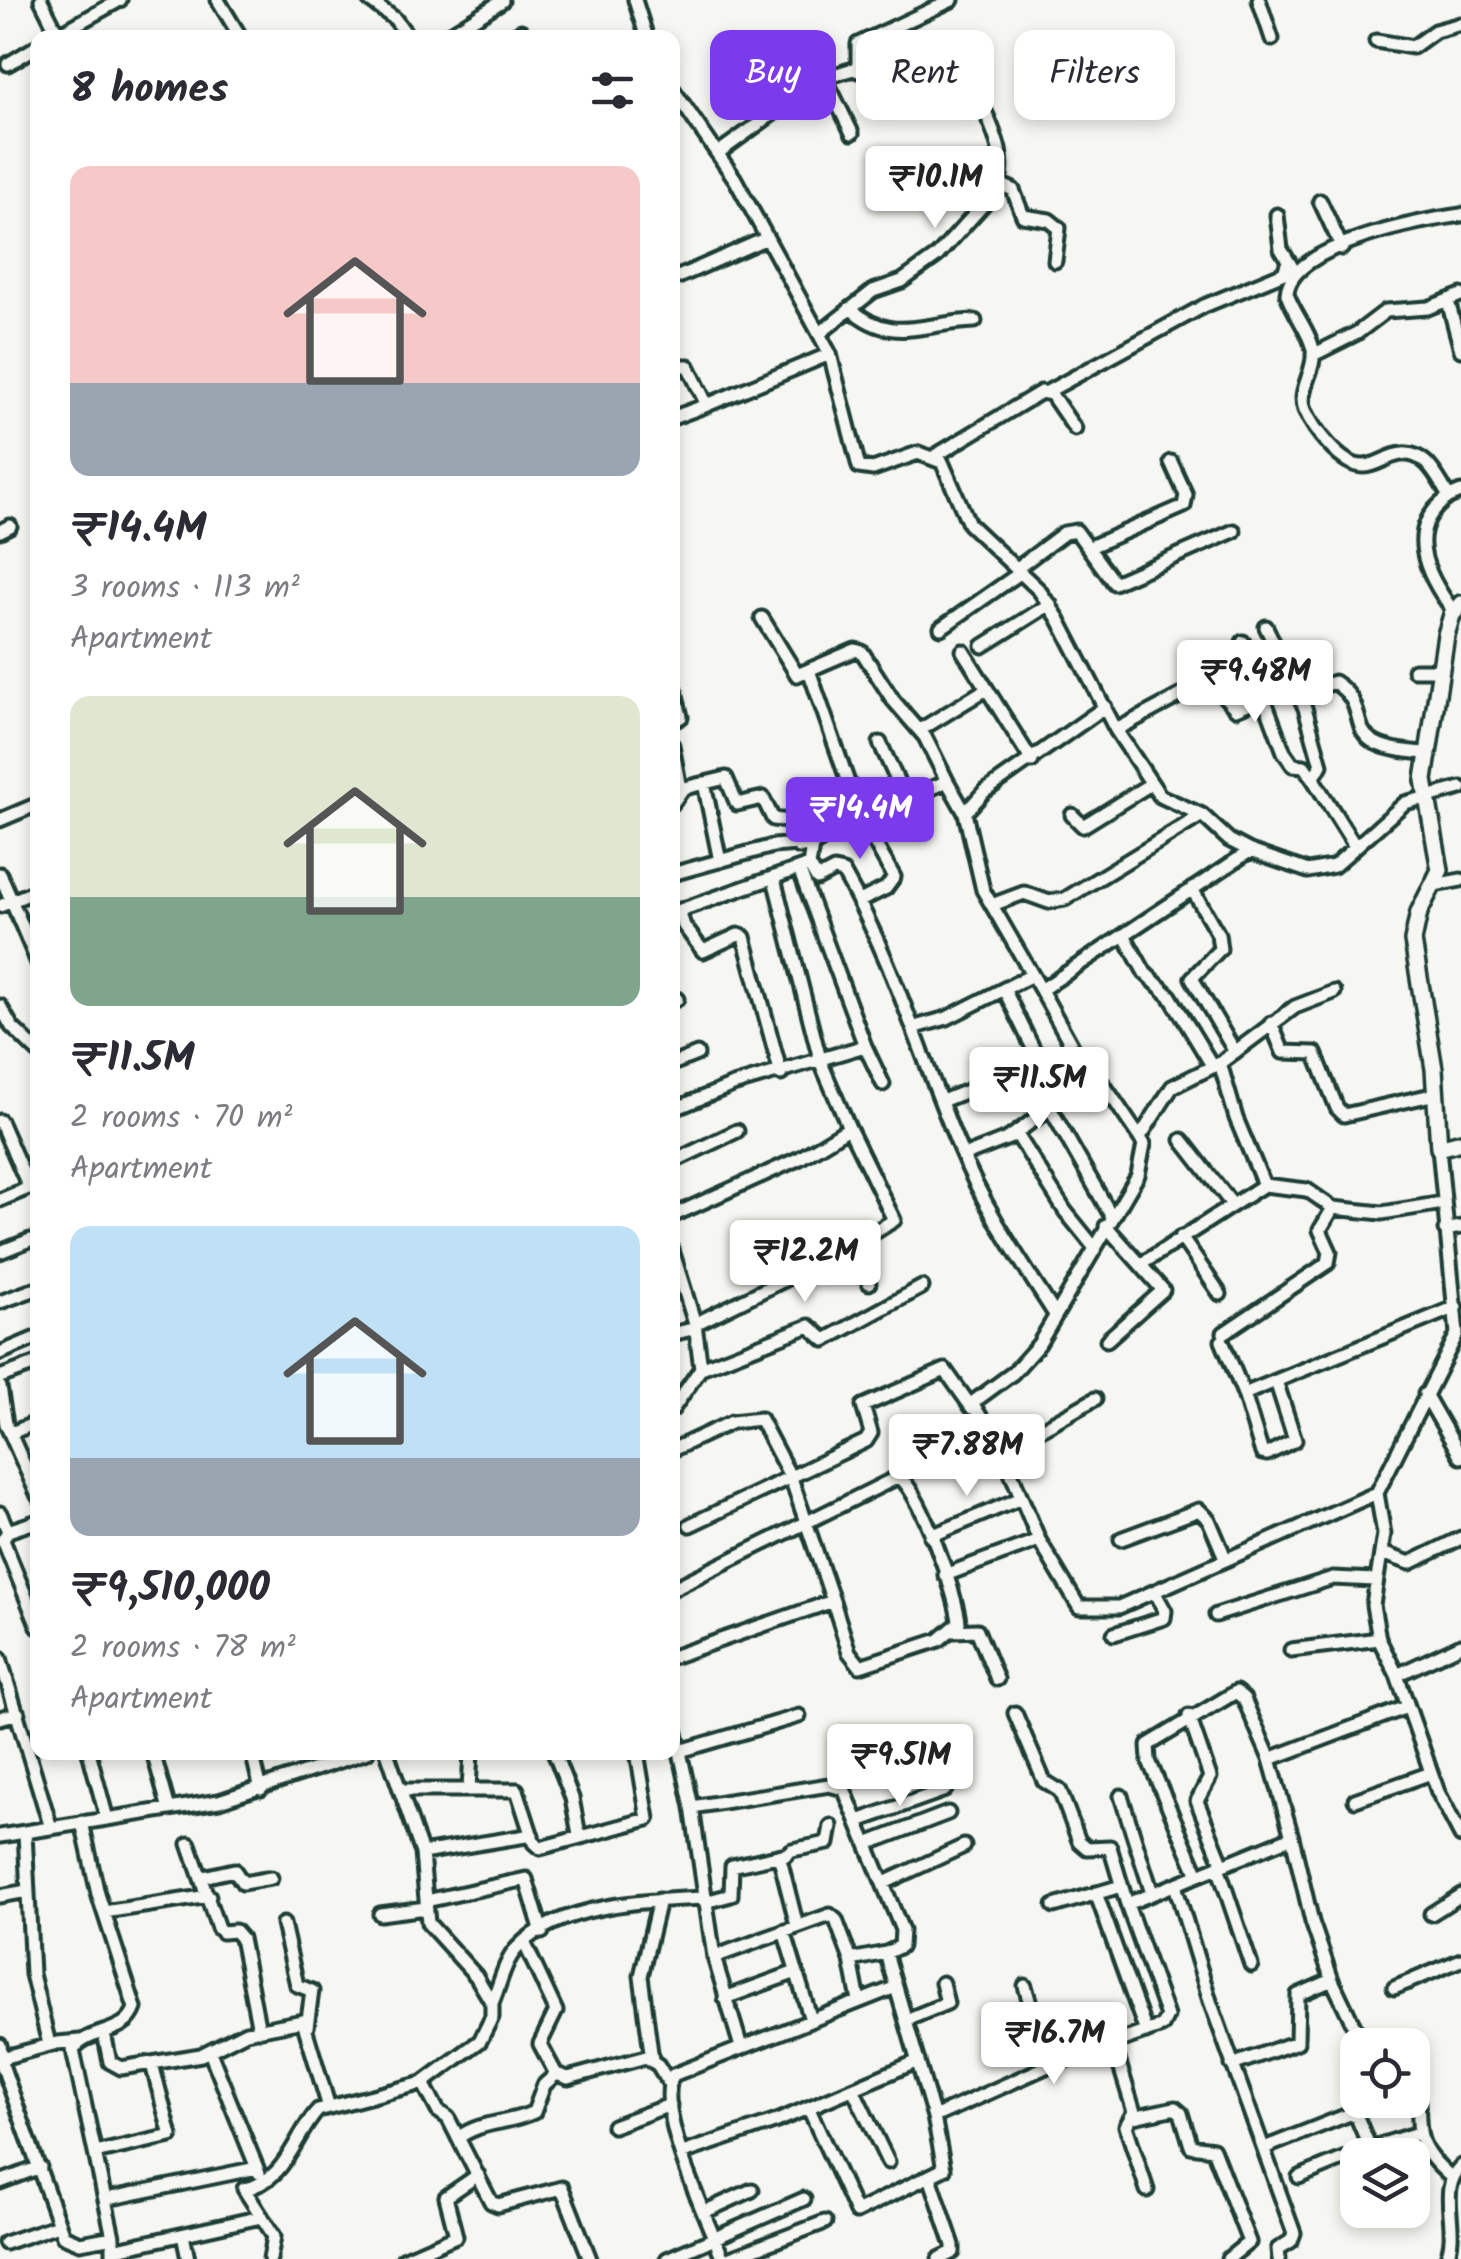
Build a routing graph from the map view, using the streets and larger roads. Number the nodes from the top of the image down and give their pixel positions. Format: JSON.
{"nodes":[{"id":1,"x":42,"y":0,"type":"edge"},
{"id":2,"x":120,"y":0,"type":"edge"},
{"id":3,"x":218,"y":0,"type":"edge"},
{"id":4,"x":369,"y":0,"type":"edge"},
{"id":5,"x":635,"y":0,"type":"edge"},
{"id":6,"x":952,"y":0,"type":"edge"},
{"id":7,"x":1259,"y":0,"type":"edge"},
{"id":8,"x":502,"y":1,"type":"edge"},
{"id":9,"x":1461,"y":24,"type":"edge"},
{"id":10,"x":53,"y":30,"type":"edge"},
{"id":11,"x":66,"y":30,"type":"edge"},
{"id":12,"x":236,"y":30,"type":"edge"},
{"id":13,"x":403,"y":30,"type":"edge"},
{"id":14,"x":457,"y":30,"type":"edge"},
{"id":15,"x":642,"y":30,"type":"edge"},
{"id":16,"x":888,"y":30,"type":"edge"},
{"id":17,"x":1272,"y":39,"type":"dead end"},
{"id":18,"x":1376,"y":41,"type":"dead end"},
{"id":19,"x":30,"y":51,"type":"edge"},
{"id":20,"x":8,"y":64,"type":"dead end"},
{"id":21,"x":680,"y":99,"type":"edge"},
{"id":22,"x":836,"y":101,"type":"edge"},
{"id":23,"x":765,"y":120,"type":"edge"},
{"id":24,"x":987,"y":120,"type":"edge"},
{"id":25,"x":852,"y":134,"type":"dead end"},
{"id":26,"x":718,"y":153,"type":"junction"},
{"id":27,"x":1000,"y":184,"type":"junction"},
{"id":28,"x":1320,"y":201,"type":"dead end"},
{"id":29,"x":1278,"y":215,"type":"dead end"},
{"id":30,"x":1461,"y":215,"type":"edge"},
{"id":31,"x":767,"y":238,"type":"junction"},
{"id":32,"x":1342,"y":248,"type":"junction"},
{"id":33,"x":1055,"y":261,"type":"dead end"},
{"id":34,"x":1288,"y":261,"type":"junction"},
{"id":35,"x":1298,"y":274,"type":"junction"},
{"id":36,"x":680,"y":276,"type":"edge"},
{"id":37,"x":1461,"y":295,"type":"edge"},
{"id":38,"x":1448,"y":301,"type":"junction"},
{"id":39,"x":850,"y":308,"type":"junction"},
{"id":40,"x":976,"y":321,"type":"dead end"},
{"id":41,"x":819,"y":334,"type":"junction"},
{"id":42,"x":1461,"y":350,"type":"edge"},
{"id":43,"x":830,"y":354,"type":"junction"},
{"id":44,"x":1313,"y":355,"type":"junction"},
{"id":45,"x":680,"y":366,"type":"edge"},
{"id":46,"x":1047,"y":392,"type":"junction"},
{"id":47,"x":706,"y":405,"type":"junction"},
{"id":48,"x":680,"y":415,"type":"edge"},
{"id":49,"x":1075,"y":429,"type":"dead end"},
{"id":50,"x":934,"y":456,"type":"junction"},
{"id":51,"x":1171,"y":462,"type":"dead end"},
{"id":52,"x":1455,"y":494,"type":"edge"},
{"id":53,"x":1234,"y":531,"type":"dead end"},
{"id":54,"x":1090,"y":547,"type":"junction"},
{"id":55,"x":1018,"y":571,"type":"junction"},
{"id":56,"x":1050,"y":604,"type":"junction"},
{"id":57,"x":1457,"y":608,"type":"edge"},
{"id":58,"x":762,"y":618,"type":"dead end"},
{"id":59,"x":1266,"y":627,"type":"dead end"},
{"id":60,"x":940,"y":628,"type":"dead end"},
{"id":61,"x":1243,"y":642,"type":"dead end"},
{"id":62,"x":983,"y":646,"type":"dead end"},
{"id":63,"x":963,"y":651,"type":"dead end"},
{"id":64,"x":1414,"y":670,"type":"dead end"},
{"id":65,"x":1440,"y":670,"type":"junction"},
{"id":66,"x":810,"y":673,"type":"junction"},
{"id":67,"x":985,"y":690,"type":"junction"},
{"id":68,"x":1299,"y":696,"type":"junction"},
{"id":69,"x":1265,"y":698,"type":"junction"},
{"id":70,"x":1104,"y":708,"type":"junction"},
{"id":71,"x":920,"y":730,"type":"junction"},
{"id":72,"x":1116,"y":730,"type":"junction"},
{"id":73,"x":880,"y":742,"type":"dead end"},
{"id":74,"x":1427,"y":753,"type":"junction"},
{"id":75,"x":1032,"y":761,"type":"junction"},
{"id":76,"x":1313,"y":778,"type":"junction"},
{"id":77,"x":947,"y":781,"type":"junction"},
{"id":78,"x":680,"y":783,"type":"edge"},
{"id":79,"x":704,"y":784,"type":"junction"},
{"id":80,"x":1149,"y":785,"type":"junction"},
{"id":81,"x":1461,"y":788,"type":"edge"},
{"id":82,"x":682,"y":790,"type":"junction"},
{"id":83,"x":680,"y":793,"type":"edge"},
{"id":84,"x":1426,"y":795,"type":"junction"},
{"id":85,"x":908,"y":802,"type":"junction"},
{"id":86,"x":30,"y":807,"type":"edge"},
{"id":87,"x":892,"y":810,"type":"junction"},
{"id":88,"x":965,"y":813,"type":"junction"},
{"id":89,"x":1202,"y":815,"type":"junction"},
{"id":90,"x":1072,"y":816,"type":"dead end"},
{"id":91,"x":0,"y":820,"type":"edge"},
{"id":92,"x":863,"y":822,"type":"junction"},
{"id":93,"x":797,"y":844,"type":"junction"},
{"id":94,"x":812,"y":846,"type":"junction"},
{"id":95,"x":1355,"y":846,"type":"junction"},
{"id":96,"x":1250,"y":851,"type":"junction"},
{"id":97,"x":720,"y":861,"type":"junction"},
{"id":98,"x":804,"y":867,"type":"junction"},
{"id":99,"x":680,"y":872,"type":"edge"},
{"id":100,"x":0,"y":874,"type":"edge"},
{"id":101,"x":774,"y":879,"type":"junction"},
{"id":102,"x":1461,"y":880,"type":"edge"},
{"id":103,"x":1434,"y":884,"type":"junction"},
{"id":104,"x":1192,"y":889,"type":"junction"},
{"id":105,"x":30,"y":894,"type":"edge"},
{"id":106,"x":860,"y":901,"type":"junction"},
{"id":107,"x":6,"y":904,"type":"edge"},
{"id":108,"x":992,"y":905,"type":"junction"},
{"id":109,"x":680,"y":911,"type":"edge"},
{"id":110,"x":680,"y":919,"type":"edge"},
{"id":111,"x":1124,"y":936,"type":"junction"},
{"id":112,"x":30,"y":948,"type":"edge"},
{"id":113,"x":1032,"y":975,"type":"junction"},
{"id":114,"x":1004,"y":989,"type":"junction"},
{"id":115,"x":1040,"y":990,"type":"junction"},
{"id":116,"x":1334,"y":992,"type":"dead end"},
{"id":117,"x":0,"y":1006,"type":"edge"},
{"id":118,"x":1271,"y":1022,"type":"junction"},
{"id":119,"x":915,"y":1027,"type":"junction"},
{"id":120,"x":30,"y":1044,"type":"edge"},
{"id":121,"x":865,"y":1046,"type":"junction"},
{"id":122,"x":1235,"y":1052,"type":"junction"},
{"id":123,"x":698,"y":1054,"type":"dead end"},
{"id":124,"x":680,"y":1061,"type":"edge"},
{"id":125,"x":821,"y":1062,"type":"junction"},
{"id":126,"x":1217,"y":1065,"type":"junction"},
{"id":127,"x":1084,"y":1068,"type":"junction"},
{"id":128,"x":781,"y":1074,"type":"junction"},
{"id":129,"x":884,"y":1084,"type":"dead end"},
{"id":130,"x":1053,"y":1088,"type":"junction"},
{"id":131,"x":1436,"y":1094,"type":"junction"},
{"id":132,"x":1041,"y":1096,"type":"junction"},
{"id":133,"x":942,"y":1101,"type":"junction"},
{"id":134,"x":680,"y":1107,"type":"edge"},
{"id":135,"x":1050,"y":1108,"type":"junction"},
{"id":136,"x":0,"y":1122,"type":"edge"},
{"id":137,"x":849,"y":1128,"type":"junction"},
{"id":138,"x":737,"y":1131,"type":"dead end"},
{"id":139,"x":1016,"y":1133,"type":"junction"},
{"id":140,"x":1140,"y":1137,"type":"junction"},
{"id":141,"x":1182,"y":1140,"type":"dead end"},
{"id":142,"x":1461,"y":1142,"type":"edge"},
{"id":143,"x":1439,"y":1148,"type":"junction"},
{"id":144,"x":963,"y":1156,"type":"junction"},
{"id":145,"x":680,"y":1158,"type":"edge"},
{"id":146,"x":30,"y":1180,"type":"edge"},
{"id":147,"x":1264,"y":1184,"type":"junction"},
{"id":148,"x":30,"y":1187,"type":"edge"},
{"id":149,"x":0,"y":1200,"type":"edge"},
{"id":150,"x":1231,"y":1203,"type":"junction"},
{"id":151,"x":1442,"y":1203,"type":"junction"},
{"id":152,"x":1332,"y":1208,"type":"junction"},
{"id":153,"x":680,"y":1212,"type":"edge"},
{"id":154,"x":1109,"y":1222,"type":"junction"},
{"id":155,"x":1461,"y":1228,"type":"edge"},
{"id":156,"x":1445,"y":1230,"type":"junction"},
{"id":157,"x":1181,"y":1237,"type":"junction"},
{"id":158,"x":30,"y":1240,"type":"dead end"},
{"id":159,"x":853,"y":1246,"type":"junction"},
{"id":160,"x":1094,"y":1247,"type":"junction"},
{"id":161,"x":0,"y":1252,"type":"edge"},
{"id":162,"x":1143,"y":1263,"type":"junction"},
{"id":163,"x":680,"y":1275,"type":"edge"},
{"id":164,"x":869,"y":1283,"type":"dead end"},
{"id":165,"x":922,"y":1287,"type":"dead end"},
{"id":166,"x":30,"y":1291,"type":"edge"},
{"id":167,"x":1220,"y":1294,"type":"dead end"},
{"id":168,"x":0,"y":1302,"type":"edge"},
{"id":169,"x":1456,"y":1306,"type":"junction"},
{"id":170,"x":1054,"y":1313,"type":"junction"},
{"id":171,"x":696,"y":1326,"type":"junction"},
{"id":172,"x":680,"y":1331,"type":"edge"},
{"id":173,"x":1107,"y":1340,"type":"dead end"},
{"id":174,"x":30,"y":1341,"type":"edge"},
{"id":175,"x":0,"y":1353,"type":"edge"},
{"id":176,"x":1461,"y":1359,"type":"edge"},
{"id":177,"x":30,"y":1367,"type":"edge"},
{"id":178,"x":701,"y":1368,"type":"junction"},
{"id":179,"x":1438,"y":1370,"type":"junction"},
{"id":180,"x":0,"y":1377,"type":"edge"},
{"id":181,"x":1276,"y":1381,"type":"junction"},
{"id":182,"x":0,"y":1387,"type":"edge"},
{"id":183,"x":1244,"y":1394,"type":"junction"},
{"id":184,"x":1425,"y":1394,"type":"junction"},
{"id":185,"x":680,"y":1398,"type":"edge"},
{"id":186,"x":1096,"y":1399,"type":"dead end"},
{"id":187,"x":972,"y":1409,"type":"junction"},
{"id":188,"x":30,"y":1425,"type":"edge"},
{"id":189,"x":10,"y":1433,"type":"junction"},
{"id":190,"x":680,"y":1446,"type":"edge"},
{"id":191,"x":1002,"y":1451,"type":"junction"},
{"id":192,"x":1461,"y":1457,"type":"edge"},
{"id":193,"x":30,"y":1478,"type":"edge"},
{"id":194,"x":790,"y":1478,"type":"junction"},
{"id":195,"x":1377,"y":1493,"type":"junction"},
{"id":196,"x":1019,"y":1499,"type":"junction"},
{"id":197,"x":0,"y":1513,"type":"edge"},
{"id":198,"x":30,"y":1524,"type":"edge"},
{"id":199,"x":690,"y":1525,"type":"dead end"},
{"id":200,"x":806,"y":1525,"type":"junction"},
{"id":201,"x":8,"y":1531,"type":"junction"},
{"id":202,"x":931,"y":1536,"type":"junction"},
{"id":203,"x":1461,"y":1538,"type":"edge"},
{"id":204,"x":1121,"y":1539,"type":"dead end"},
{"id":205,"x":1039,"y":1540,"type":"junction"},
{"id":206,"x":1382,"y":1553,"type":"junction"},
{"id":207,"x":1226,"y":1560,"type":"junction"},
{"id":208,"x":6,"y":1569,"type":"edge"},
{"id":209,"x":945,"y":1575,"type":"junction"},
{"id":210,"x":1375,"y":1580,"type":"junction"},
{"id":211,"x":680,"y":1585,"type":"edge"},
{"id":212,"x":1155,"y":1594,"type":"junction"},
{"id":213,"x":833,"y":1601,"type":"junction"},
{"id":214,"x":30,"y":1612,"type":"edge"},
{"id":215,"x":1216,"y":1615,"type":"dead end"},
{"id":216,"x":954,"y":1630,"type":"junction"},
{"id":217,"x":1114,"y":1634,"type":"dead end"},
{"id":218,"x":1379,"y":1640,"type":"junction"},
{"id":219,"x":1461,"y":1644,"type":"edge"},
{"id":220,"x":1291,"y":1650,"type":"dead end"},
{"id":221,"x":680,"y":1653,"type":"edge"},
{"id":222,"x":0,"y":1658,"type":"edge"},
{"id":223,"x":1396,"y":1675,"type":"junction"},
{"id":224,"x":997,"y":1680,"type":"dead end"},
{"id":225,"x":1407,"y":1707,"type":"junction"},
{"id":226,"x":18,"y":1713,"type":"junction"},
{"id":227,"x":1015,"y":1713,"type":"dead end"},
{"id":228,"x":799,"y":1716,"type":"dead end"},
{"id":229,"x":1189,"y":1716,"type":"junction"},
{"id":230,"x":0,"y":1718,"type":"edge"},
{"id":231,"x":680,"y":1751,"type":"joint"},
{"id":232,"x":30,"y":1755,"type":"edge"},
{"id":233,"x":1270,"y":1759,"type":"junction"},
{"id":234,"x":31,"y":1760,"type":"edge"},
{"id":235,"x":92,"y":1760,"type":"edge"},
{"id":236,"x":155,"y":1760,"type":"edge"},
{"id":237,"x":254,"y":1760,"type":"edge"},
{"id":238,"x":344,"y":1760,"type":"edge"},
{"id":239,"x":391,"y":1760,"type":"edge"},
{"id":240,"x":471,"y":1760,"type":"edge"},
{"id":241,"x":557,"y":1760,"type":"edge"},
{"id":242,"x":639,"y":1760,"type":"edge"},
{"id":243,"x":1431,"y":1773,"type":"junction"},
{"id":244,"x":261,"y":1789,"type":"junction"},
{"id":245,"x":404,"y":1790,"type":"junction"},
{"id":246,"x":469,"y":1790,"type":"junction"},
{"id":247,"x":945,"y":1790,"type":"dead end"},
{"id":248,"x":1121,"y":1796,"type":"dead end"},
{"id":249,"x":1355,"y":1800,"type":"dead end"},
{"id":250,"x":692,"y":1807,"type":"junction"},
{"id":251,"x":169,"y":1809,"type":"junction"},
{"id":252,"x":948,"y":1814,"type":"dead end"},
{"id":253,"x":108,"y":1819,"type":"junction"},
{"id":254,"x":858,"y":1821,"type":"junction"},
{"id":255,"x":82,"y":1822,"type":"junction"},
{"id":256,"x":831,"y":1826,"type":"dead end"},
{"id":257,"x":51,"y":1828,"type":"junction"},
{"id":258,"x":25,"y":1833,"type":"junction"},
{"id":259,"x":532,"y":1835,"type":"junction"},
{"id":260,"x":579,"y":1835,"type":"junction"},
{"id":261,"x":0,"y":1836,"type":"edge"},
{"id":262,"x":1461,"y":1836,"type":"edge"},
{"id":263,"x":1292,"y":1837,"type":"junction"},
{"id":264,"x":189,"y":1844,"type":"dead end"},
{"id":265,"x":868,"y":1844,"type":"junction"},
{"id":266,"x":964,"y":1846,"type":"dead end"},
{"id":267,"x":422,"y":1853,"type":"junction"},
{"id":268,"x":782,"y":1855,"type":"junction"},
{"id":269,"x":1220,"y":1866,"type":"junction"},
{"id":270,"x":1198,"y":1875,"type":"junction"},
{"id":271,"x":203,"y":1877,"type":"junction"},
{"id":272,"x":271,"y":1878,"type":"dead end"},
{"id":273,"x":884,"y":1882,"type":"junction"},
{"id":274,"x":1175,"y":1885,"type":"junction"},
{"id":275,"x":1121,"y":1886,"type":"junction"},
{"id":276,"x":27,"y":1892,"type":"junction"},
{"id":277,"x":1096,"y":1893,"type":"junction"},
{"id":278,"x":1152,"y":1893,"type":"junction"},
{"id":279,"x":1461,"y":1895,"type":"edge"},
{"id":280,"x":0,"y":1896,"type":"edge"},
{"id":281,"x":210,"y":1896,"type":"junction"},
{"id":282,"x":659,"y":1900,"type":"junction"},
{"id":283,"x":704,"y":1900,"type":"junction"},
{"id":284,"x":1127,"y":1904,"type":"junction"},
{"id":285,"x":426,"y":1905,"type":"junction"},
{"id":286,"x":1054,"y":1906,"type":"dead end"},
{"id":287,"x":104,"y":1912,"type":"junction"},
{"id":288,"x":380,"y":1914,"type":"dead end"},
{"id":289,"x":1431,"y":1914,"type":"dead end"},
{"id":290,"x":283,"y":1924,"type":"dead end"},
{"id":291,"x":797,"y":1926,"type":"junction"},
{"id":292,"x":542,"y":1932,"type":"junction"},
{"id":293,"x":784,"y":1932,"type":"junction"},
{"id":294,"x":524,"y":1942,"type":"junction"},
{"id":295,"x":886,"y":1953,"type":"junction"},
{"id":296,"x":714,"y":1957,"type":"junction"},
{"id":297,"x":851,"y":1960,"type":"junction"},
{"id":298,"x":1461,"y":1960,"type":"edge"},
{"id":299,"x":1251,"y":1965,"type":"dead end"},
{"id":300,"x":796,"y":1972,"type":"junction"},
{"id":301,"x":1332,"y":1980,"type":"junction"},
{"id":302,"x":942,"y":1983,"type":"dead end"},
{"id":303,"x":896,"y":1986,"type":"junction"},
{"id":304,"x":1025,"y":1986,"type":"dead end"},
{"id":305,"x":1394,"y":1988,"type":"dead end"},
{"id":306,"x":725,"y":1998,"type":"junction"},
{"id":307,"x":859,"y":2001,"type":"junction"},
{"id":308,"x":492,"y":2004,"type":"junction"},
{"id":309,"x":811,"y":2020,"type":"junction"},
{"id":310,"x":906,"y":2020,"type":"junction"},
{"id":311,"x":307,"y":2027,"type":"junction"},
{"id":312,"x":1355,"y":2028,"type":"edge"},
{"id":313,"x":259,"y":2030,"type":"junction"},
{"id":314,"x":104,"y":2032,"type":"junction"},
{"id":315,"x":1146,"y":2032,"type":"junction"},
{"id":316,"x":80,"y":2042,"type":"junction"},
{"id":317,"x":1113,"y":2043,"type":"junction"},
{"id":318,"x":49,"y":2044,"type":"junction"},
{"id":319,"x":741,"y":2046,"type":"junction"},
{"id":320,"x":210,"y":2052,"type":"junction"},
{"id":321,"x":1,"y":2054,"type":"edge"},
{"id":322,"x":652,"y":2060,"type":"junction"},
{"id":323,"x":918,"y":2061,"type":"junction"},
{"id":324,"x":152,"y":2064,"type":"junction"},
{"id":325,"x":1232,"y":2065,"type":"junction"},
{"id":326,"x":1048,"y":2066,"type":"junction"},
{"id":327,"x":556,"y":2074,"type":"junction"},
{"id":328,"x":423,"y":2083,"type":"junction"},
{"id":329,"x":668,"y":2083,"type":"junction"},
{"id":330,"x":853,"y":2089,"type":"junction"},
{"id":331,"x":328,"y":2104,"type":"junction"},
{"id":332,"x":670,"y":2105,"type":"junction"},
{"id":333,"x":809,"y":2108,"type":"junction"},
{"id":334,"x":1133,"y":2116,"type":"junction"},
{"id":335,"x":934,"y":2117,"type":"junction"},
{"id":336,"x":1418,"y":2118,"type":"edge"},
{"id":337,"x":613,"y":2126,"type":"dead end"},
{"id":338,"x":1418,"y":2132,"type":"junction"},
{"id":339,"x":458,"y":2138,"type":"junction"},
{"id":340,"x":1366,"y":2138,"type":"edge"},
{"id":341,"x":1400,"y":2138,"type":"edge"},
{"id":342,"x":1264,"y":2148,"type":"junction"},
{"id":343,"x":95,"y":2152,"type":"junction"},
{"id":344,"x":683,"y":2153,"type":"junction"},
{"id":345,"x":1340,"y":2160,"type":"edge"},
{"id":346,"x":888,"y":2162,"type":"dead end"},
{"id":347,"x":1461,"y":2166,"type":"edge"},
{"id":348,"x":40,"y":2167,"type":"junction"},
{"id":349,"x":258,"y":2168,"type":"junction"},
{"id":350,"x":478,"y":2175,"type":"junction"},
{"id":351,"x":1299,"y":2177,"type":"dead end"},
{"id":352,"x":1451,"y":2177,"type":"junction"},
{"id":353,"x":930,"y":2178,"type":"junction"},
{"id":354,"x":0,"y":2182,"type":"edge"},
{"id":355,"x":263,"y":2184,"type":"junction"},
{"id":356,"x":752,"y":2190,"type":"dead end"},
{"id":357,"x":1147,"y":2190,"type":"dead end"},
{"id":358,"x":804,"y":2199,"type":"dead end"},
{"id":359,"x":106,"y":2200,"type":"junction"},
{"id":360,"x":704,"y":2212,"type":"junction"},
{"id":361,"x":261,"y":2217,"type":"junction"},
{"id":362,"x":825,"y":2222,"type":"dead end"},
{"id":363,"x":58,"y":2225,"type":"junction"},
{"id":364,"x":183,"y":2235,"type":"junction"},
{"id":365,"x":715,"y":2239,"type":"junction"},
{"id":366,"x":5,"y":2243,"type":"dead end"},
{"id":367,"x":113,"y":2249,"type":"edge"},
{"id":368,"x":188,"y":2259,"type":"edge"},
{"id":369,"x":270,"y":2259,"type":"edge"},
{"id":370,"x":403,"y":2259,"type":"edge"},
{"id":371,"x":590,"y":2259,"type":"edge"},
{"id":372,"x":667,"y":2259,"type":"edge"},
{"id":373,"x":726,"y":2259,"type":"edge"},
{"id":374,"x":939,"y":2259,"type":"edge"},
{"id":375,"x":1228,"y":2259,"type":"edge"},
{"id":376,"x":1279,"y":2259,"type":"edge"},
{"id":377,"x":1446,"y":2259,"type":"edge"}],
"edges":[{"from":1,"to":10,"type":"street"},
{"from":2,"to":11,"type":"street"},
{"from":3,"to":12,"type":"street"},
{"from":4,"to":13,"type":"street"},
{"from":5,"to":15,"type":"street"},
{"from":6,"to":16,"type":"street"},
{"from":7,"to":17,"type":"street"},
{"from":8,"to":14,"type":"street"},
{"from":9,"to":18,"type":"street"},
{"from":19,"to":20,"type":"street"},
{"from":21,"to":26,"type":"street"},
{"from":22,"to":25,"type":"street"},
{"from":23,"to":26,"type":"street"},
{"from":24,"to":27,"type":"street"},
{"from":26,"to":31,"type":"street"},
{"from":27,"to":33,"type":"street"},
{"from":27,"to":39,"type":"street"},
{"from":28,"to":32,"type":"street"},
{"from":29,"to":34,"type":"street"},
{"from":30,"to":32,"type":"street"},
{"from":31,"to":36,"type":"street"},
{"from":31,"to":41,"type":"street"},
{"from":32,"to":35,"type":"street"},
{"from":34,"to":35,"type":"street"},
{"from":34,"to":46,"type":"street"},
{"from":35,"to":44,"type":"street"},
{"from":37,"to":38,"type":"street"},
{"from":38,"to":42,"type":"street"},
{"from":38,"to":44,"type":"street"},
{"from":39,"to":40,"type":"street"},
{"from":39,"to":41,"type":"street"},
{"from":41,"to":43,"type":"street"},
{"from":43,"to":47,"type":"street"},
{"from":43,"to":50,"type":"street"},
{"from":44,"to":52,"type":"street"},
{"from":45,"to":47,"type":"street"},
{"from":46,"to":49,"type":"street"},
{"from":46,"to":50,"type":"street"},
{"from":47,"to":48,"type":"street"},
{"from":50,"to":55,"type":"street"},
{"from":51,"to":54,"type":"street"},
{"from":52,"to":57,"type":"street"},
{"from":53,"to":54,"type":"street"},
{"from":54,"to":55,"type":"street"},
{"from":55,"to":56,"type":"street"},
{"from":55,"to":60,"type":"street"},
{"from":56,"to":62,"type":"street"},
{"from":56,"to":70,"type":"street"},
{"from":57,"to":65,"type":"street"},
{"from":58,"to":66,"type":"street"},
{"from":59,"to":68,"type":"street"},
{"from":61,"to":69,"type":"street"},
{"from":63,"to":67,"type":"street"},
{"from":64,"to":65,"type":"street"},
{"from":65,"to":74,"type":"street"},
{"from":66,"to":71,"type":"street"},
{"from":66,"to":87,"type":"street"},
{"from":67,"to":71,"type":"street"},
{"from":67,"to":75,"type":"street"},
{"from":68,"to":74,"type":"street"},
{"from":68,"to":76,"type":"street"},
{"from":69,"to":72,"type":"street"},
{"from":69,"to":76,"type":"street"},
{"from":70,"to":72,"type":"street"},
{"from":70,"to":75,"type":"street"},
{"from":71,"to":77,"type":"street"},
{"from":72,"to":80,"type":"street"},
{"from":73,"to":85,"type":"street"},
{"from":74,"to":84,"type":"street"},
{"from":75,"to":88,"type":"street"},
{"from":76,"to":95,"type":"street"},
{"from":77,"to":85,"type":"street"},
{"from":77,"to":88,"type":"street"},
{"from":78,"to":82,"type":"street"},
{"from":79,"to":82,"type":"street"},
{"from":79,"to":93,"type":"street"},
{"from":79,"to":97,"type":"street"},
{"from":80,"to":89,"type":"street"},
{"from":80,"to":90,"type":"street"},
{"from":81,"to":84,"type":"street"},
{"from":82,"to":83,"type":"street"},
{"from":84,"to":95,"type":"street"},
{"from":84,"to":103,"type":"street"},
{"from":85,"to":87,"type":"street"},
{"from":86,"to":91,"type":"street"},
{"from":87,"to":92,"type":"street"},
{"from":88,"to":108,"type":"street"},
{"from":89,"to":96,"type":"street"},
{"from":89,"to":108,"type":"street"},
{"from":92,"to":94,"type":"street"},
{"from":92,"to":106,"type":"street"},
{"from":93,"to":94,"type":"street"},
{"from":93,"to":97,"type":"street"},
{"from":94,"to":98,"type":"street"},
{"from":95,"to":96,"type":"street"},
{"from":96,"to":104,"type":"street"},
{"from":97,"to":99,"type":"street"},
{"from":98,"to":101,"type":"street"},
{"from":98,"to":106,"type":"street"},
{"from":98,"to":121,"type":"street"},
{"from":100,"to":107,"type":"street"},
{"from":101,"to":109,"type":"street"},
{"from":101,"to":125,"type":"street"},
{"from":102,"to":103,"type":"street"},
{"from":103,"to":131,"type":"street"},
{"from":104,"to":111,"type":"street"},
{"from":104,"to":122,"type":"street"},
{"from":105,"to":107,"type":"street"},
{"from":106,"to":119,"type":"street"},
{"from":107,"to":112,"type":"street"},
{"from":108,"to":113,"type":"street"},
{"from":110,"to":128,"type":"street"},
{"from":111,"to":115,"type":"street"},
{"from":111,"to":126,"type":"street"},
{"from":113,"to":114,"type":"street"},
{"from":113,"to":115,"type":"street"},
{"from":114,"to":119,"type":"street"},
{"from":114,"to":130,"type":"street"},
{"from":115,"to":127,"type":"street"},
{"from":116,"to":118,"type":"street"},
{"from":117,"to":120,"type":"street"},
{"from":118,"to":122,"type":"street"},
{"from":118,"to":131,"type":"street"},
{"from":119,"to":133,"type":"street"},
{"from":121,"to":125,"type":"street"},
{"from":121,"to":129,"type":"street"},
{"from":122,"to":126,"type":"street"},
{"from":123,"to":124,"type":"street"},
{"from":125,"to":128,"type":"street"},
{"from":125,"to":137,"type":"street"},
{"from":126,"to":140,"type":"street"},
{"from":126,"to":147,"type":"street"},
{"from":127,"to":130,"type":"street"},
{"from":127,"to":140,"type":"street"},
{"from":128,"to":134,"type":"street"},
{"from":130,"to":132,"type":"street"},
{"from":131,"to":143,"type":"street"},
{"from":132,"to":133,"type":"street"},
{"from":132,"to":135,"type":"street"},
{"from":133,"to":144,"type":"street"},
{"from":135,"to":139,"type":"street"},
{"from":135,"to":154,"type":"street"},
{"from":136,"to":146,"type":"street"},
{"from":137,"to":153,"type":"street"},
{"from":137,"to":159,"type":"street"},
{"from":138,"to":145,"type":"street"},
{"from":139,"to":144,"type":"street"},
{"from":139,"to":160,"type":"street"},
{"from":140,"to":154,"type":"street"},
{"from":141,"to":150,"type":"street"},
{"from":142,"to":143,"type":"street"},
{"from":143,"to":151,"type":"street"},
{"from":144,"to":170,"type":"street"},
{"from":147,"to":150,"type":"street"},
{"from":147,"to":152,"type":"street"},
{"from":148,"to":149,"type":"street"},
{"from":150,"to":157,"type":"street"},
{"from":151,"to":152,"type":"street"},
{"from":151,"to":156,"type":"street"},
{"from":152,"to":183,"type":"street"},
{"from":154,"to":160,"type":"street"},
{"from":154,"to":162,"type":"street"},
{"from":155,"to":156,"type":"street"},
{"from":156,"to":169,"type":"street"},
{"from":157,"to":162,"type":"street"},
{"from":157,"to":167,"type":"street"},
{"from":158,"to":161,"type":"street"},
{"from":159,"to":164,"type":"street"},
{"from":159,"to":171,"type":"street"},
{"from":160,"to":170,"type":"street"},
{"from":162,"to":173,"type":"street"},
{"from":163,"to":171,"type":"street"},
{"from":165,"to":178,"type":"street"},
{"from":166,"to":168,"type":"street"},
{"from":169,"to":179,"type":"street"},
{"from":169,"to":181,"type":"street"},
{"from":170,"to":187,"type":"street"},
{"from":171,"to":172,"type":"street"},
{"from":171,"to":178,"type":"street"},
{"from":174,"to":175,"type":"street"},
{"from":176,"to":179,"type":"street"},
{"from":177,"to":180,"type":"street"},
{"from":178,"to":185,"type":"street"},
{"from":179,"to":184,"type":"street"},
{"from":181,"to":183,"type":"street"},
{"from":181,"to":183,"type":"street"},
{"from":182,"to":189,"type":"street"},
{"from":184,"to":192,"type":"street"},
{"from":184,"to":195,"type":"street"},
{"from":186,"to":191,"type":"street"},
{"from":187,"to":191,"type":"street"},
{"from":187,"to":194,"type":"street"},
{"from":188,"to":189,"type":"street"},
{"from":189,"to":193,"type":"street"},
{"from":190,"to":194,"type":"street"},
{"from":191,"to":196,"type":"street"},
{"from":194,"to":199,"type":"street"},
{"from":194,"to":200,"type":"street"},
{"from":195,"to":206,"type":"street"},
{"from":195,"to":207,"type":"street"},
{"from":196,"to":202,"type":"street"},
{"from":196,"to":205,"type":"street"},
{"from":197,"to":201,"type":"street"},
{"from":198,"to":201,"type":"street"},
{"from":200,"to":202,"type":"street"},
{"from":200,"to":211,"type":"street"},
{"from":200,"to":213,"type":"street"},
{"from":201,"to":208,"type":"street"},
{"from":202,"to":209,"type":"street"},
{"from":203,"to":206,"type":"street"},
{"from":204,"to":207,"type":"street"},
{"from":205,"to":209,"type":"street"},
{"from":205,"to":212,"type":"street"},
{"from":206,"to":210,"type":"street"},
{"from":207,"to":212,"type":"street"},
{"from":208,"to":214,"type":"street"},
{"from":209,"to":216,"type":"street"},
{"from":210,"to":215,"type":"street"},
{"from":210,"to":218,"type":"street"},
{"from":212,"to":217,"type":"street"},
{"from":213,"to":216,"type":"street"},
{"from":213,"to":221,"type":"street"},
{"from":216,"to":224,"type":"street"},
{"from":218,"to":220,"type":"street"},
{"from":218,"to":223,"type":"street"},
{"from":219,"to":223,"type":"street"},
{"from":222,"to":226,"type":"street"},
{"from":223,"to":225,"type":"street"},
{"from":225,"to":233,"type":"street"},
{"from":225,"to":243,"type":"street"},
{"from":226,"to":230,"type":"street"},
{"from":226,"to":232,"type":"street"},
{"from":227,"to":275,"type":"street"},
{"from":228,"to":231,"type":"street"},
{"from":229,"to":233,"type":"street"},
{"from":229,"to":269,"type":"street"},
{"from":229,"to":270,"type":"street"},
{"from":231,"to":250,"type":"street"},
{"from":233,"to":263,"type":"street"},
{"from":234,"to":257,"type":"street"},
{"from":235,"to":253,"type":"street"},
{"from":236,"to":251,"type":"street"},
{"from":237,"to":244,"type":"street"},
{"from":238,"to":244,"type":"street"},
{"from":239,"to":245,"type":"street"},
{"from":240,"to":246,"type":"street"},
{"from":241,"to":260,"type":"street"},
{"from":242,"to":260,"type":"street"},
{"from":243,"to":249,"type":"street"},
{"from":243,"to":262,"type":"street"},
{"from":244,"to":251,"type":"street"},
{"from":245,"to":246,"type":"street"},
{"from":245,"to":267,"type":"street"},
{"from":246,"to":259,"type":"street"},
{"from":247,"to":254,"type":"street"},
{"from":248,"to":278,"type":"street"},
{"from":250,"to":254,"type":"street"},
{"from":250,"to":283,"type":"street"},
{"from":251,"to":253,"type":"street"},
{"from":252,"to":265,"type":"street"},
{"from":253,"to":255,"type":"street"},
{"from":254,"to":265,"type":"street"},
{"from":255,"to":257,"type":"street"},
{"from":255,"to":287,"type":"street"},
{"from":256,"to":268,"type":"street"},
{"from":257,"to":258,"type":"street"},
{"from":258,"to":261,"type":"street"},
{"from":258,"to":276,"type":"street"},
{"from":259,"to":260,"type":"street"},
{"from":259,"to":267,"type":"street"},
{"from":263,"to":269,"type":"street"},
{"from":263,"to":301,"type":"street"},
{"from":264,"to":271,"type":"street"},
{"from":265,"to":273,"type":"street"},
{"from":266,"to":273,"type":"street"},
{"from":267,"to":285,"type":"street"},
{"from":268,"to":283,"type":"street"},
{"from":268,"to":291,"type":"street"},
{"from":269,"to":270,"type":"street"},
{"from":269,"to":299,"type":"street"},
{"from":270,"to":274,"type":"street"},
{"from":271,"to":272,"type":"street"},
{"from":271,"to":281,"type":"street"},
{"from":273,"to":295,"type":"street"},
{"from":274,"to":278,"type":"street"},
{"from":274,"to":325,"type":"street"},
{"from":275,"to":277,"type":"street"},
{"from":275,"to":284,"type":"street"},
{"from":276,"to":280,"type":"street"},
{"from":276,"to":318,"type":"street"},
{"from":277,"to":286,"type":"street"},
{"from":277,"to":315,"type":"street"},
{"from":278,"to":284,"type":"street"},
{"from":279,"to":289,"type":"street"},
{"from":281,"to":287,"type":"street"},
{"from":281,"to":313,"type":"street"},
{"from":282,"to":283,"type":"street"},
{"from":282,"to":292,"type":"street"},
{"from":282,"to":322,"type":"street"},
{"from":283,"to":296,"type":"street"},
{"from":284,"to":315,"type":"street"},
{"from":285,"to":288,"type":"street"},
{"from":285,"to":292,"type":"street"},
{"from":285,"to":308,"type":"street"},
{"from":287,"to":314,"type":"street"},
{"from":290,"to":311,"type":"street"},
{"from":291,"to":293,"type":"street"},
{"from":291,"to":297,"type":"street"},
{"from":292,"to":294,"type":"street"},
{"from":293,"to":296,"type":"street"},
{"from":293,"to":300,"type":"street"},
{"from":294,"to":308,"type":"street"},
{"from":294,"to":327,"type":"street"},
{"from":295,"to":297,"type":"street"},
{"from":295,"to":303,"type":"street"},
{"from":296,"to":306,"type":"street"},
{"from":297,"to":307,"type":"street"},
{"from":298,"to":305,"type":"street"},
{"from":300,"to":306,"type":"street"},
{"from":300,"to":309,"type":"street"},
{"from":301,"to":312,"type":"street"},
{"from":301,"to":325,"type":"street"},
{"from":302,"to":310,"type":"street"},
{"from":303,"to":307,"type":"street"},
{"from":303,"to":310,"type":"street"},
{"from":304,"to":326,"type":"street"},
{"from":306,"to":319,"type":"street"},
{"from":307,"to":309,"type":"street"},
{"from":308,"to":328,"type":"street"},
{"from":309,"to":319,"type":"street"},
{"from":310,"to":323,"type":"street"},
{"from":311,"to":313,"type":"street"},
{"from":311,"to":331,"type":"street"},
{"from":313,"to":320,"type":"street"},
{"from":314,"to":316,"type":"street"},
{"from":314,"to":324,"type":"street"},
{"from":315,"to":317,"type":"street"},
{"from":316,"to":318,"type":"street"},
{"from":316,"to":343,"type":"street"},
{"from":317,"to":326,"type":"street"},
{"from":317,"to":334,"type":"street"},
{"from":318,"to":321,"type":"street"},
{"from":319,"to":329,"type":"street"},
{"from":320,"to":324,"type":"street"},
{"from":320,"to":349,"type":"street"},
{"from":321,"to":348,"type":"street"},
{"from":322,"to":327,"type":"street"},
{"from":322,"to":329,"type":"street"},
{"from":323,"to":330,"type":"street"},
{"from":323,"to":335,"type":"street"},
{"from":324,"to":343,"type":"street"},
{"from":325,"to":342,"type":"street"},
{"from":326,"to":335,"type":"street"},
{"from":327,"to":339,"type":"street"},
{"from":328,"to":331,"type":"street"},
{"from":328,"to":339,"type":"street"},
{"from":329,"to":332,"type":"street"},
{"from":330,"to":333,"type":"street"},
{"from":330,"to":346,"type":"street"},
{"from":331,"to":355,"type":"street"},
{"from":332,"to":337,"type":"street"},
{"from":332,"to":344,"type":"street"},
{"from":333,"to":344,"type":"street"},
{"from":333,"to":353,"type":"street"},
{"from":334,"to":357,"type":"street"},
{"from":334,"to":375,"type":"street"},
{"from":335,"to":353,"type":"street"},
{"from":336,"to":338,"type":"street"},
{"from":338,"to":341,"type":"street"},
{"from":338,"to":352,"type":"street"},
{"from":339,"to":350,"type":"street"},
{"from":340,"to":342,"type":"street"},
{"from":342,"to":376,"type":"street"},
{"from":343,"to":359,"type":"street"},
{"from":344,"to":360,"type":"street"},
{"from":345,"to":351,"type":"street"},
{"from":347,"to":352,"type":"street"},
{"from":348,"to":354,"type":"street"},
{"from":348,"to":363,"type":"street"},
{"from":349,"to":355,"type":"street"},
{"from":349,"to":359,"type":"street"},
{"from":350,"to":370,"type":"street"},
{"from":350,"to":371,"type":"street"},
{"from":352,"to":377,"type":"street"},
{"from":353,"to":374,"type":"street"},
{"from":355,"to":361,"type":"street"},
{"from":356,"to":360,"type":"street"},
{"from":358,"to":365,"type":"street"},
{"from":359,"to":367,"type":"street"},
{"from":360,"to":365,"type":"street"},
{"from":361,"to":364,"type":"street"},
{"from":361,"to":369,"type":"street"},
{"from":362,"to":373,"type":"street"},
{"from":363,"to":366,"type":"street"},
{"from":363,"to":367,"type":"street"},
{"from":364,"to":367,"type":"street"},
{"from":364,"to":368,"type":"street"},
{"from":365,"to":372,"type":"street"},
{"from":365,"to":373,"type":"street"}]}
